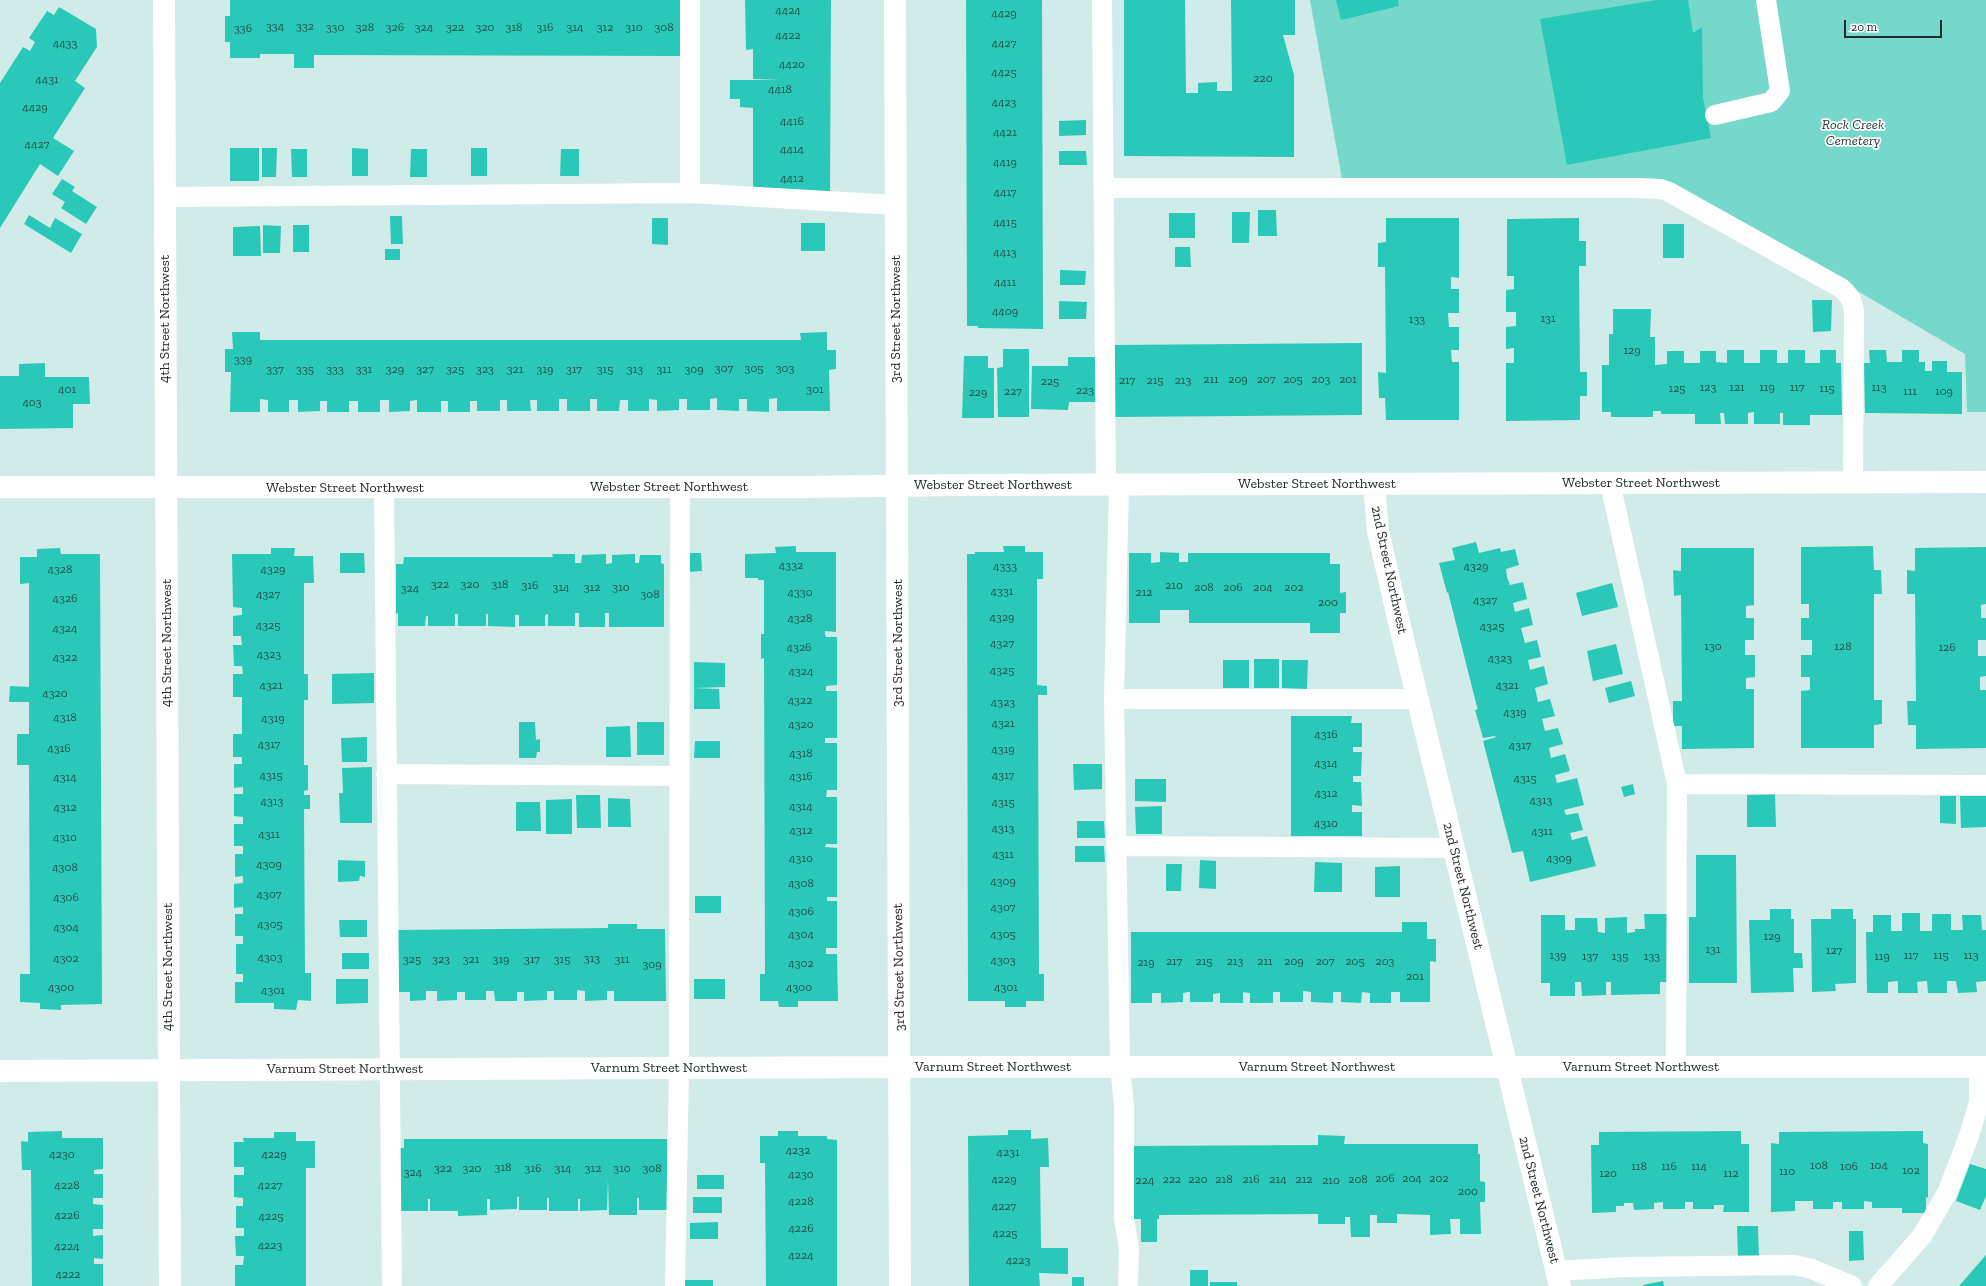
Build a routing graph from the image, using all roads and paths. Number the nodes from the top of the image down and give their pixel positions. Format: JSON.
{"nodes":[{"id":1,"x":164,"y":0,"type":"edge"},
{"id":2,"x":690,"y":0,"type":"edge"},
{"id":3,"x":895,"y":0,"type":"edge"},
{"id":4,"x":1102,"y":0,"type":"edge"},
{"id":5,"x":1766,"y":0,"type":"edge"},
{"id":6,"x":1715,"y":115,"type":"dead end"},
{"id":7,"x":1104,"y":188,"type":"junction"},
{"id":8,"x":690,"y":193,"type":"junction"},
{"id":9,"x":165,"y":197,"type":"junction"},
{"id":10,"x":896,"y":205,"type":"junction"},
{"id":11,"x":1610,"y":482,"type":"junction"},
{"id":12,"x":1853,"y":482,"type":"junction"},
{"id":13,"x":1986,"y":482,"type":"edge"},
{"id":14,"x":1374,"y":484,"type":"junction"},
{"id":15,"x":896,"y":485,"type":"junction"},
{"id":16,"x":1113,"y":485,"type":"junction"},
{"id":17,"x":0,"y":487,"type":"edge"},
{"id":18,"x":680,"y":487,"type":"junction"},
{"id":19,"x":166,"y":488,"type":"junction"},
{"id":20,"x":384,"y":488,"type":"junction"},
{"id":21,"x":1114,"y":699,"type":"junction"},
{"id":22,"x":1418,"y":699,"type":"junction"},
{"id":23,"x":386,"y":774,"type":"junction"},
{"id":24,"x":680,"y":776,"type":"junction"},
{"id":25,"x":1677,"y":784,"type":"junction"},
{"id":26,"x":1986,"y":785,"type":"edge"},
{"id":27,"x":1117,"y":846,"type":"junction"},
{"id":28,"x":1453,"y":848,"type":"junction"},
{"id":29,"x":900,"y":1067,"type":"junction"},
{"id":30,"x":1120,"y":1067,"type":"junction"},
{"id":31,"x":1507,"y":1067,"type":"junction"},
{"id":32,"x":1676,"y":1067,"type":"junction"},
{"id":33,"x":1982,"y":1067,"type":"edge"},
{"id":34,"x":679,"y":1068,"type":"junction"},
{"id":35,"x":388,"y":1069,"type":"junction"},
{"id":36,"x":169,"y":1070,"type":"junction"},
{"id":37,"x":0,"y":1071,"type":"edge"},
{"id":38,"x":1558,"y":1278,"type":"edge"},
{"id":39,"x":170,"y":1286,"type":"edge"},
{"id":40,"x":392,"y":1286,"type":"edge"},
{"id":41,"x":675,"y":1286,"type":"edge"},
{"id":42,"x":900,"y":1286,"type":"edge"},
{"id":43,"x":1128,"y":1286,"type":"edge"},
{"id":44,"x":1852,"y":1286,"type":"edge"},
{"id":45,"x":1878,"y":1286,"type":"edge"}],
"edges":[{"from":1,"to":9,"type":"street","name":"4th Street Northwest"},
{"from":2,"to":8,"type":"lane"},
{"from":3,"to":10,"type":"street","name":"3rd Street Northwest"},
{"from":4,"to":7,"type":"lane"},
{"from":5,"to":6,"type":"lane"},
{"from":7,"to":12,"type":"lane"},
{"from":7,"to":16,"type":"lane"},
{"from":8,"to":9,"type":"lane"},
{"from":8,"to":10,"type":"lane"},
{"from":9,"to":19,"type":"street","name":"4th Street Northwest"},
{"from":10,"to":15,"type":"street","name":"3rd Street Northwest"},
{"from":11,"to":12,"type":"street","name":"Webster Street Northwest"},
{"from":11,"to":14,"type":"street","name":"Webster Street Northwest"},
{"from":11,"to":25,"type":"lane"},
{"from":12,"to":13,"type":"street","name":"Webster Street Northwest"},
{"from":14,"to":16,"type":"street","name":"Webster Street Northwest"},
{"from":14,"to":22,"type":"street","name":"2nd Street Northwest"},
{"from":15,"to":16,"type":"street","name":"Webster Street Northwest"},
{"from":15,"to":18,"type":"street","name":"Webster Street Northwest"},
{"from":15,"to":29,"type":"street","name":"3rd Street Northwest"},
{"from":16,"to":21,"type":"lane"},
{"from":17,"to":19,"type":"street","name":"Webster Street Northwest"},
{"from":18,"to":20,"type":"street","name":"Webster Street Northwest"},
{"from":18,"to":24,"type":"lane"},
{"from":19,"to":20,"type":"street","name":"Webster Street Northwest"},
{"from":19,"to":36,"type":"street","name":"4th Street Northwest"},
{"from":20,"to":23,"type":"lane"},
{"from":21,"to":22,"type":"lane"},
{"from":21,"to":27,"type":"lane"},
{"from":22,"to":28,"type":"street","name":"2nd Street Northwest"},
{"from":23,"to":24,"type":"lane"},
{"from":23,"to":35,"type":"lane"},
{"from":24,"to":34,"type":"lane"},
{"from":25,"to":26,"type":"lane"},
{"from":25,"to":32,"type":"lane"},
{"from":27,"to":28,"type":"lane"},
{"from":27,"to":30,"type":"lane"},
{"from":28,"to":31,"type":"street","name":"2nd Street Northwest"},
{"from":29,"to":30,"type":"street","name":"Varnum Street Northwest"},
{"from":29,"to":34,"type":"street","name":"Varnum Street Northwest"},
{"from":29,"to":42,"type":"street","name":"3rd Street Northwest"},
{"from":30,"to":31,"type":"street","name":"Varnum Street Northwest"},
{"from":30,"to":43,"type":"lane"},
{"from":31,"to":32,"type":"street","name":"Varnum Street Northwest"},
{"from":31,"to":38,"type":"street","name":"2nd Street Northwest"},
{"from":32,"to":33,"type":"street","name":"Varnum Street Northwest"},
{"from":33,"to":45,"type":"lane"},
{"from":34,"to":35,"type":"street","name":"Varnum Street Northwest"},
{"from":34,"to":41,"type":"lane"},
{"from":35,"to":36,"type":"street","name":"Varnum Street Northwest"},
{"from":35,"to":40,"type":"lane"},
{"from":36,"to":37,"type":"street","name":"Varnum Street Northwest"},
{"from":36,"to":39,"type":"street","name":"4th Street Northwest"},
{"from":38,"to":44,"type":"lane"}]}
